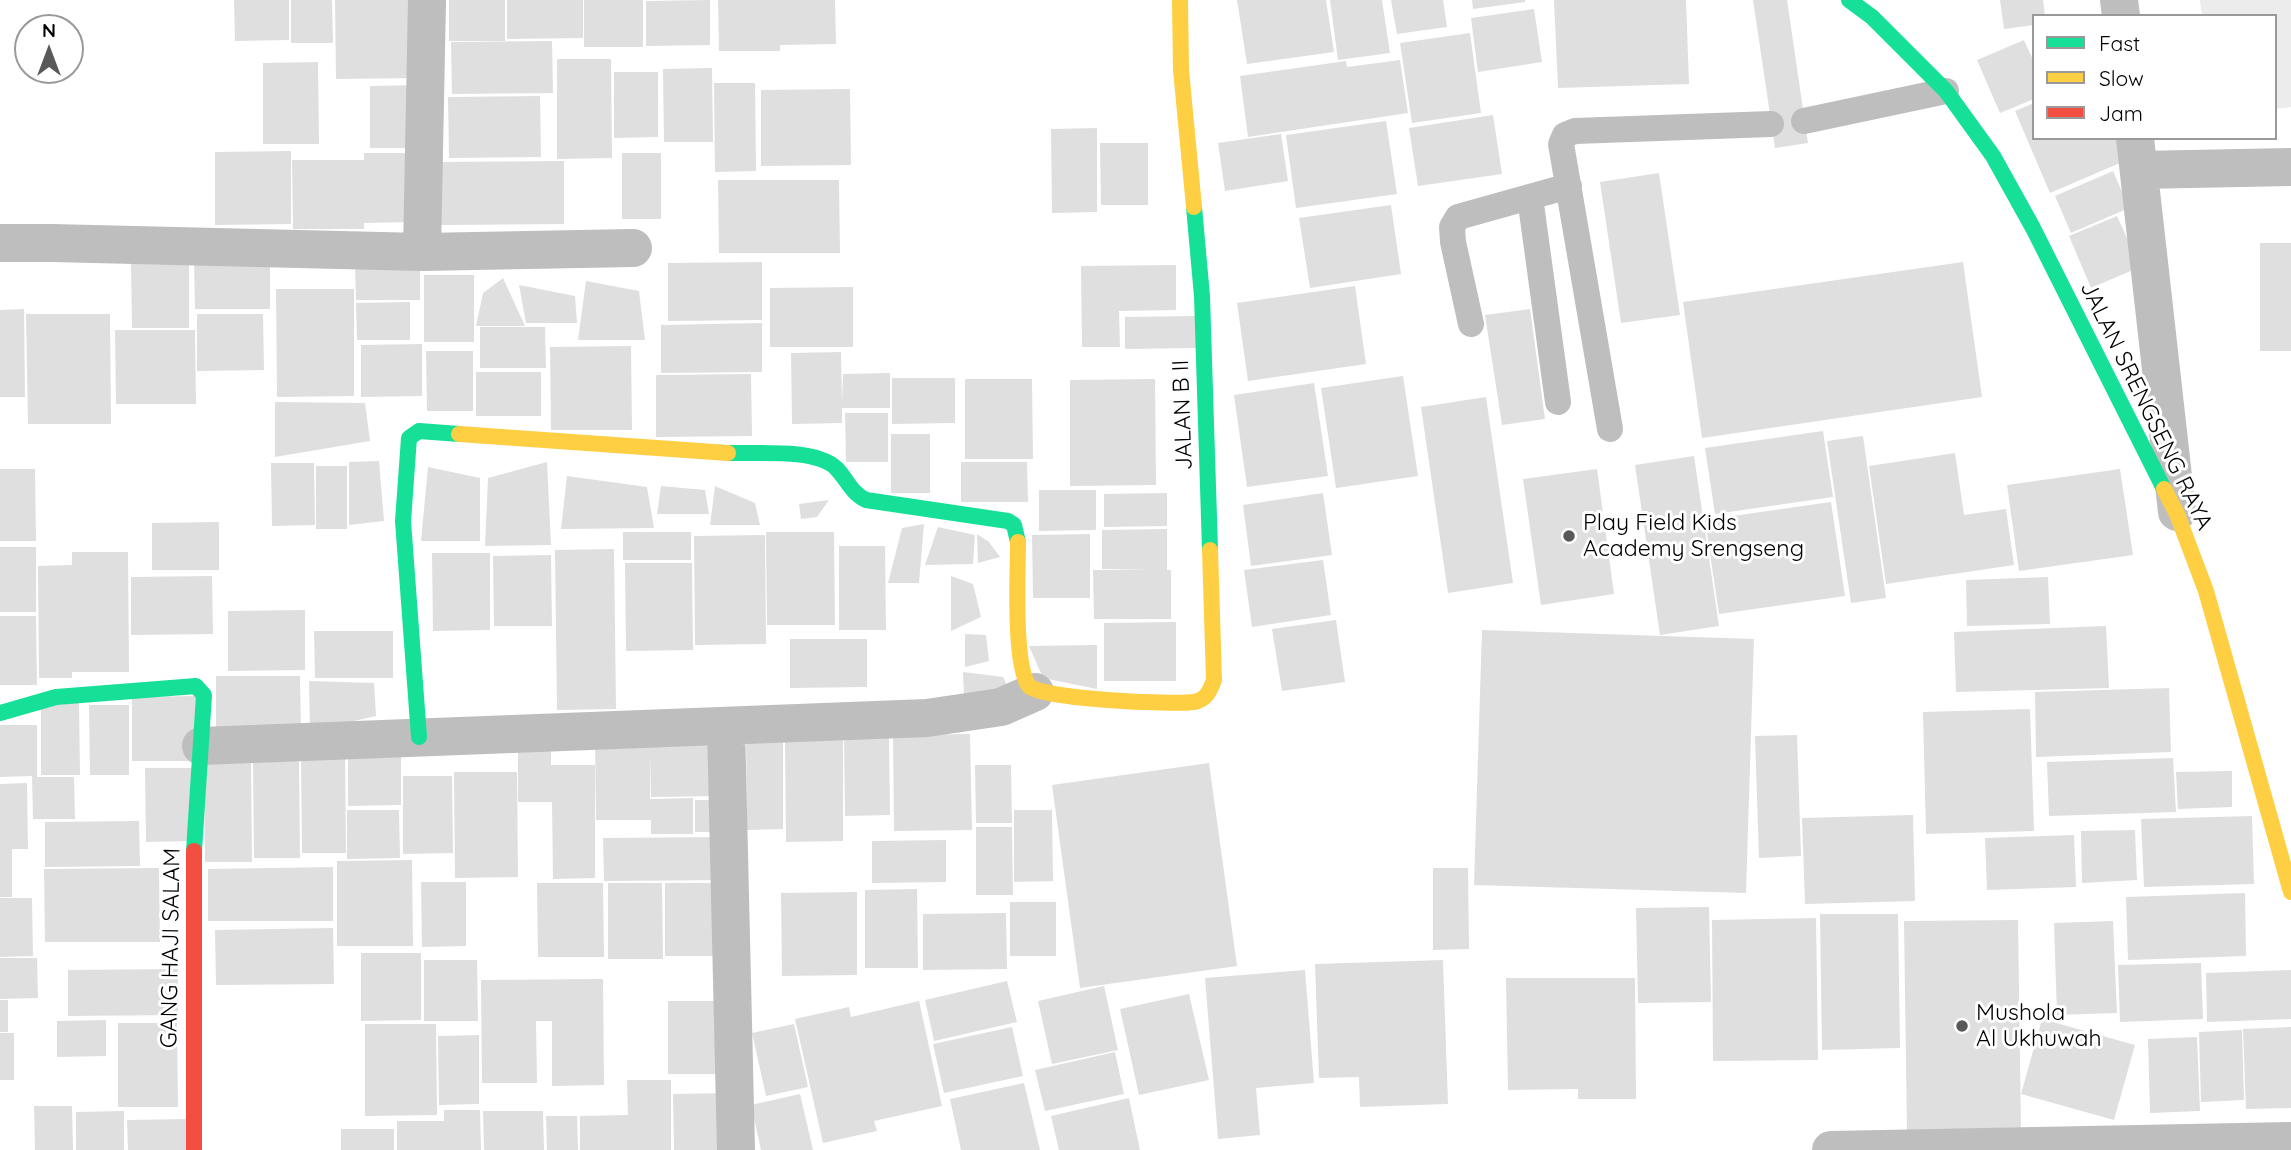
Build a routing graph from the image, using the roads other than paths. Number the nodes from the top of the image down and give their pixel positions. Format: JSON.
{"nodes":[{"id":1,"x":427,"y":0,"type":"edge"},
{"id":2,"x":1180,"y":0,"type":"edge"},
{"id":3,"x":1849,"y":0,"type":"edge"},
{"id":4,"x":1945,"y":91,"type":"junction"},
{"id":5,"x":1804,"y":121,"type":"dead end"},
{"id":6,"x":1771,"y":124,"type":"dead end"},
{"id":7,"x":2137,"y":154,"type":"edge"},
{"id":8,"x":2291,"y":167,"type":"edge"},
{"id":9,"x":1569,"y":186,"type":"junction"},
{"id":10,"x":1530,"y":197,"type":"junction"},
{"id":11,"x":0,"y":243,"type":"edge"},
{"id":12,"x":633,"y":248,"type":"dead end"},
{"id":13,"x":422,"y":252,"type":"junction"},
{"id":14,"x":1471,"y":324,"type":"dead end"},
{"id":15,"x":1558,"y":402,"type":"dead end"},
{"id":16,"x":1610,"y":429,"type":"dead end"},
{"id":17,"x":2177,"y":514,"type":"junction"},
{"id":18,"x":1035,"y":692,"type":"junction"},
{"id":19,"x":0,"y":713,"type":"edge"},
{"id":20,"x":726,"y":726,"type":"junction"},
{"id":21,"x":419,"y":737,"type":"junction"},
{"id":22,"x":201,"y":746,"type":"junction"},
{"id":23,"x":2291,"y":892,"type":"edge"},
{"id":24,"x":2291,"y":1141,"type":"edge"},
{"id":25,"x":194,"y":1150,"type":"edge"},
{"id":26,"x":736,"y":1150,"type":"edge"},
{"id":27,"x":1831,"y":1150,"type":"edge"}],
"edges":[{"from":1,"to":13,"type":"street"},
{"from":2,"to":18,"type":"street","name":"JALAN B II"},
{"from":3,"to":4,"type":"street","name":"JALAN SRENGSENG RAYA"},
{"from":4,"to":5,"type":"lane"},
{"from":4,"to":17,"type":"street","name":"JALAN SRENGSENG RAYA"},
{"from":6,"to":9,"type":"lane"},
{"from":7,"to":8,"type":"street"},
{"from":7,"to":17,"type":"street"},
{"from":9,"to":10,"type":"lane"},
{"from":9,"to":16,"type":"lane"},
{"from":10,"to":14,"type":"lane"},
{"from":10,"to":15,"type":"lane"},
{"from":11,"to":13,"type":"street"},
{"from":12,"to":13,"type":"street"},
{"from":17,"to":23,"type":"street","name":"JALAN SRENGSENG RAYA"},
{"from":18,"to":20,"type":"street"},
{"from":18,"to":21,"type":"street"},
{"from":19,"to":22,"type":"street","name":"GANG HAJI SALAM"},
{"from":20,"to":21,"type":"street"},
{"from":20,"to":26,"type":"street"},
{"from":21,"to":22,"type":"street"},
{"from":22,"to":25,"type":"street","name":"GANG HAJI SALAM"},
{"from":24,"to":27,"type":"street"}]}
